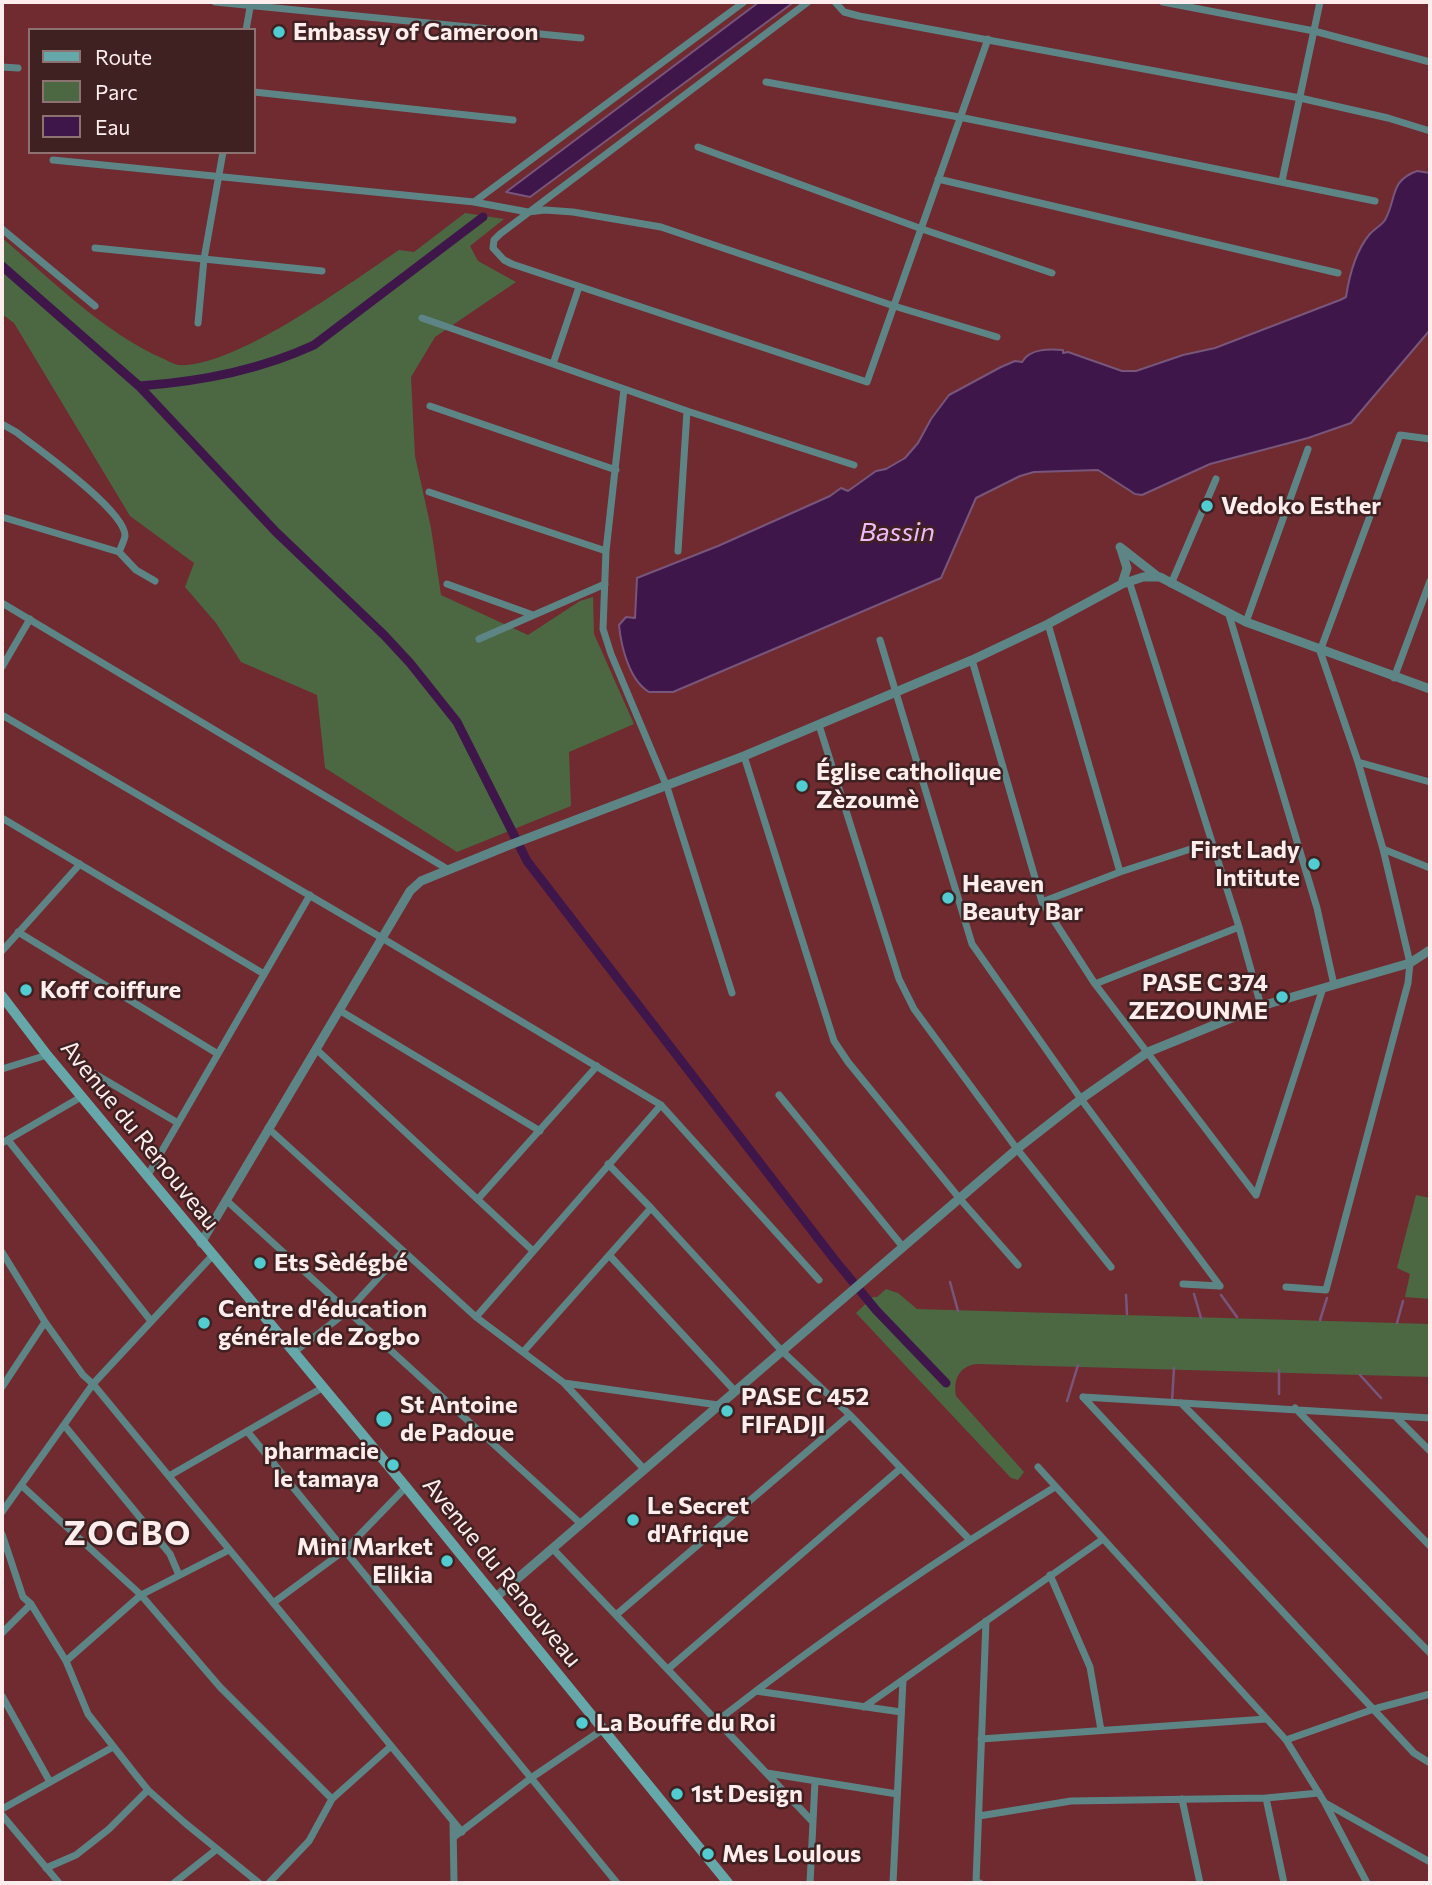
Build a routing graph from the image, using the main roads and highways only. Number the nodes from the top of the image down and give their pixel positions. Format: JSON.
{"nodes":[{"id":1,"x":3,"y":1000,"type":"edge"},
{"id":2,"x":728,"y":1883,"type":"edge"}],
"edges":[{"from":1,"to":2,"type":"main road","name":"Avenue du Renouveau"}]}
